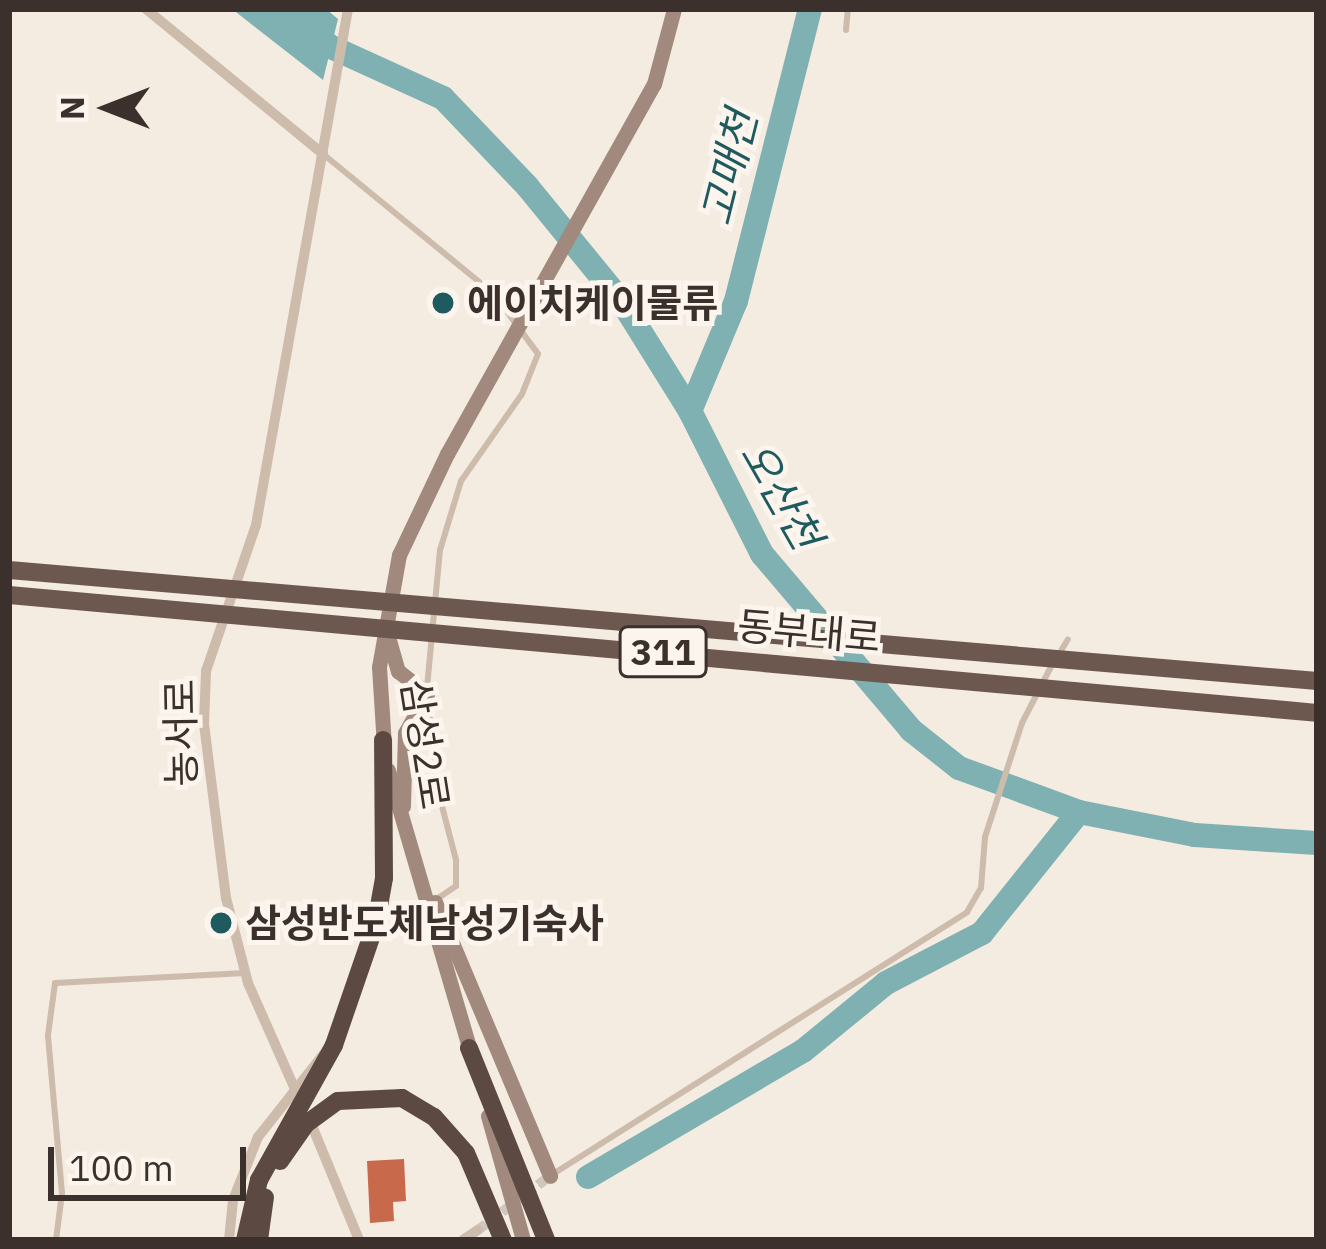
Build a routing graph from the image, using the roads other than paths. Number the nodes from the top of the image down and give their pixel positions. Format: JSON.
{"nodes":[{"id":1,"x":146,"y":9,"type":"edge"},
{"id":2,"x":348,"y":9,"type":"edge"},
{"id":3,"x":674,"y":9,"type":"edge"},
{"id":4,"x":848,"y":9,"type":"edge"},
{"id":5,"x":846,"y":31,"type":"dead end"},
{"id":6,"x":323,"y":154,"type":"junction"},
{"id":7,"x":9,"y":570,"type":"edge"},
{"id":8,"x":9,"y":595,"type":"edge"},
{"id":9,"x":386,"y":622,"type":"junction"},
{"id":10,"x":1067,"y":639,"type":"dead end"},
{"id":11,"x":1317,"y":681,"type":"edge"},
{"id":12,"x":428,"y":694,"type":"junction"},
{"id":13,"x":1317,"y":713,"type":"edge"},
{"id":14,"x":383,"y":740,"type":"junction"},
{"id":15,"x":405,"y":832,"type":"junction"},
{"id":16,"x":434,"y":901,"type":"junction"},
{"id":17,"x":245,"y":973,"type":"junction"},
{"id":18,"x":469,"y":1048,"type":"joint"},
{"id":19,"x":311,"y":1073,"type":"junction"},
{"id":20,"x":507,"y":1149,"type":"junction"},
{"id":21,"x":272,"y":1163,"type":"junction"},
{"id":22,"x":550,"y":1176,"type":"joint"},
{"id":23,"x":478,"y":1230,"type":"dead end"},
{"id":24,"x":545,"y":1235,"type":"edge"},
{"id":25,"x":56,"y":1240,"type":"edge"},
{"id":26,"x":229,"y":1240,"type":"edge"},
{"id":27,"x":245,"y":1240,"type":"edge"},
{"id":28,"x":259,"y":1240,"type":"edge"},
{"id":29,"x":359,"y":1240,"type":"edge"},
{"id":30,"x":463,"y":1240,"type":"edge"},
{"id":31,"x":503,"y":1240,"type":"edge"},
{"id":32,"x":523,"y":1240,"type":"edge"}],
"edges":[{"from":1,"to":6,"type":"street"},
{"from":2,"to":6,"type":"street","name":"농서로"},
{"from":3,"to":9,"type":"main road","name":"삼성2로"},
{"from":4,"to":5,"type":"lane"},
{"from":6,"to":12,"type":"lane"},
{"from":6,"to":17,"type":"street","name":"농서로"},
{"from":7,"to":11,"type":"highway","name":"동부대로","number":"311"},
{"from":8,"to":13,"type":"highway","name":"동부대로","number":"311"},
{"from":9,"to":12,"type":"main road"},
{"from":9,"to":14,"type":"main road","name":"삼성2로"},
{"from":10,"to":22,"type":"lane"},
{"from":12,"to":15,"type":"main road"},
{"from":12,"to":16,"type":"lane"},
{"from":14,"to":15,"type":"main road","name":"삼성2로"},
{"from":14,"to":19,"type":"highway"},
{"from":15,"to":16,"type":"main road"},
{"from":15,"to":18,"type":"main road","name":"삼성2로"},
{"from":16,"to":22,"type":"main road"},
{"from":17,"to":25,"type":"lane"},
{"from":17,"to":29,"type":"street","name":"농서로"},
{"from":18,"to":20,"type":"highway"},
{"from":19,"to":21,"type":"highway"},
{"from":19,"to":26,"type":"street"},
{"from":20,"to":24,"type":"highway"},
{"from":20,"to":32,"type":"main road"},
{"from":21,"to":27,"type":"highway"},
{"from":21,"to":28,"type":"highway"},
{"from":21,"to":31,"type":"highway"},
{"from":23,"to":30,"type":"street"}]}
